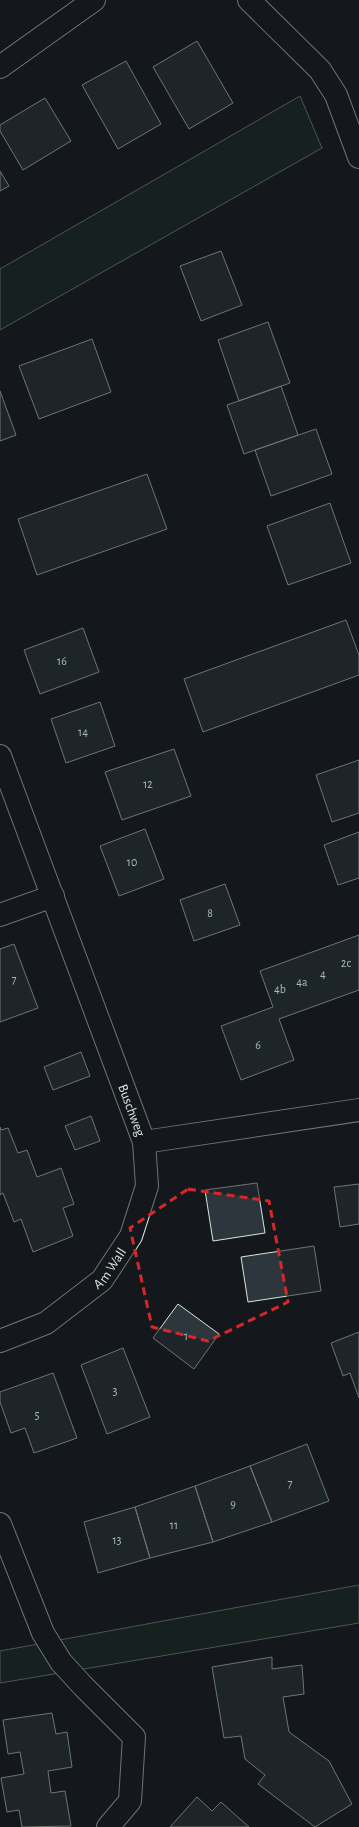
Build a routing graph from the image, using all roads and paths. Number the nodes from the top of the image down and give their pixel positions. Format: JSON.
{"nodes":[{"id":1,"x":94,"y":0,"type":"edge"},
{"id":2,"x":249,"y":0,"type":"edge"},
{"id":3,"x":0,"y":67,"type":"edge"},
{"id":4,"x":354,"y":125,"type":"edge"},
{"id":5,"x":359,"y":157,"type":"edge"},
{"id":6,"x":0,"y":756,"type":"edge"},
{"id":7,"x":53,"y":896,"type":"junction"},
{"id":8,"x":0,"y":915,"type":"edge"},
{"id":9,"x":359,"y":1110,"type":"edge"},
{"id":10,"x":144,"y":1142,"type":"junction"},
{"id":11,"x":0,"y":1341,"type":"edge"},
{"id":12,"x":0,"y":1524,"type":"edge"},
{"id":13,"x":108,"y":1827,"type":"edge"}],
"edges":[{"from":1,"to":3,"type":"street"},
{"from":2,"to":4,"type":"street"},
{"from":4,"to":5,"type":"street"},
{"from":6,"to":7,"type":"street","name":"Buschweg"},
{"from":7,"to":8,"type":"street"},
{"from":7,"to":10,"type":"street","name":"Buschweg"},
{"from":9,"to":10,"type":"street","name":"Buschweg"},
{"from":10,"to":11,"type":"street","name":"Am Wall"},
{"from":12,"to":13,"type":"street"}]}
